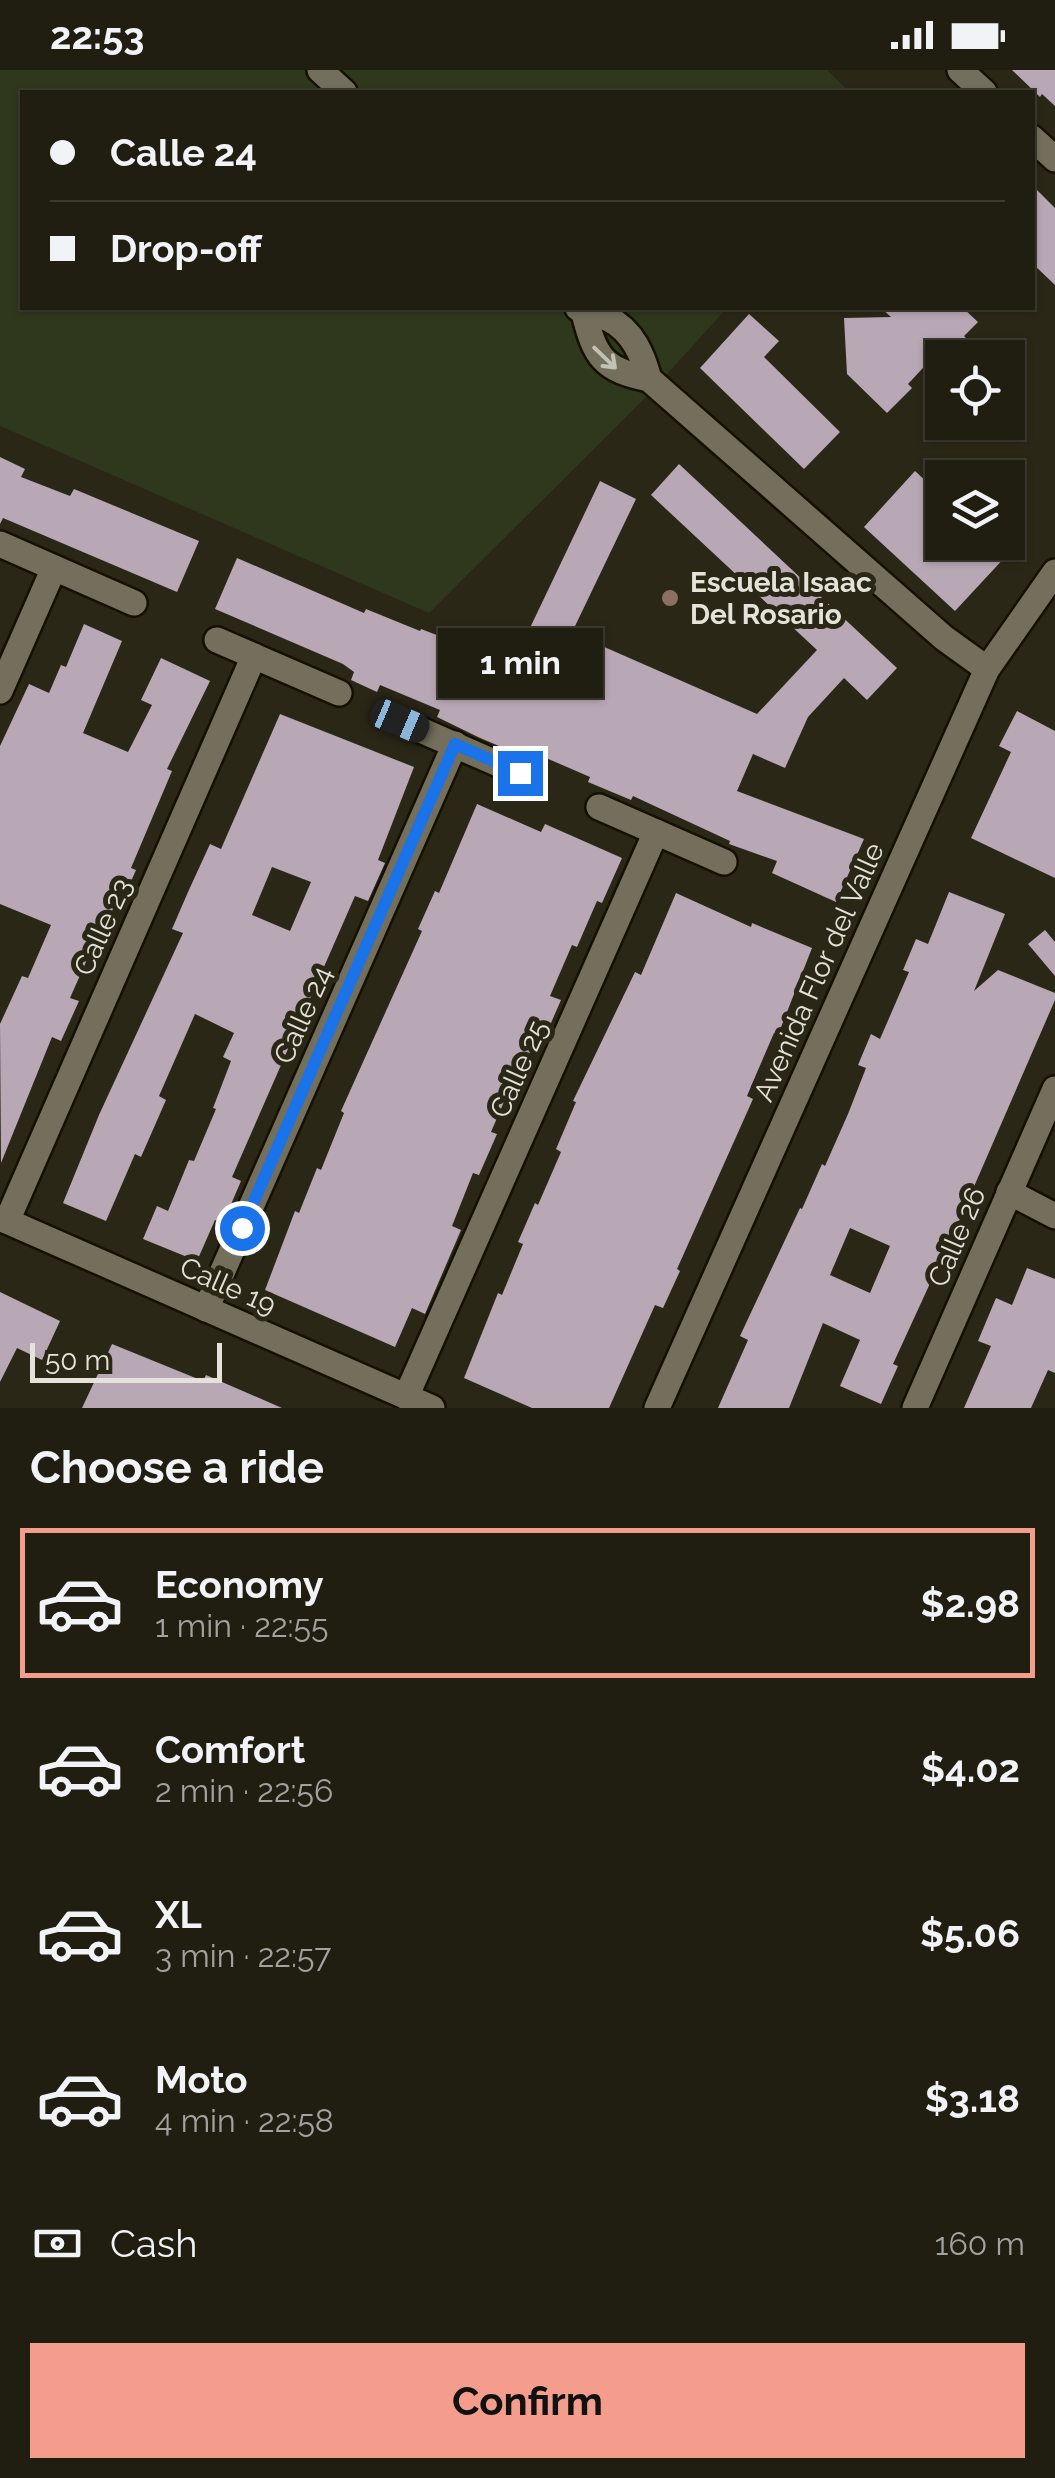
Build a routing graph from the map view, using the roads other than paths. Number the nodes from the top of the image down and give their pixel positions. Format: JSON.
{"nodes":[{"id":1,"x":320,"y":70,"type":"edge"},
{"id":2,"x":960,"y":70,"type":"edge"},
{"id":3,"x":342,"y":90,"type":"edge"},
{"id":4,"x":982,"y":90,"type":"edge"},
{"id":5,"x":1035,"y":141,"type":"edge"},
{"id":6,"x":1055,"y":159,"type":"edge"},
{"id":7,"x":581,"y":310,"type":"edge"},
{"id":8,"x":0,"y":544,"type":"edge"},
{"id":9,"x":54,"y":568,"type":"junction"},
{"id":10,"x":1055,"y":572,"type":"edge"},
{"id":11,"x":134,"y":603,"type":"dead end"},
{"id":12,"x":217,"y":640,"type":"dead end"},
{"id":13,"x":254,"y":656,"type":"junction"},
{"id":14,"x":987,"y":669,"type":"junction"},
{"id":15,"x":0,"y":692,"type":"edge"},
{"id":16,"x":340,"y":693,"type":"dead end"},
{"id":17,"x":400,"y":721,"type":"dead end"},
{"id":18,"x":455,"y":744,"type":"junction"},
{"id":19,"x":520,"y":773,"type":"dead end"},
{"id":20,"x":599,"y":807,"type":"dead end"},
{"id":21,"x":656,"y":832,"type":"junction"},
{"id":22,"x":724,"y":862,"type":"dead end"},
{"id":23,"x":1055,"y":1090,"type":"edge"},
{"id":24,"x":1009,"y":1192,"type":"junction"},
{"id":25,"x":1055,"y":1216,"type":"edge"},
{"id":26,"x":4,"y":1220,"type":"edge"},
{"id":27,"x":206,"y":1309,"type":"junction"},
{"id":28,"x":406,"y":1397,"type":"junction"},
{"id":29,"x":432,"y":1408,"type":"edge"},
{"id":30,"x":657,"y":1408,"type":"edge"},
{"id":31,"x":915,"y":1408,"type":"edge"}],
"edges":[{"from":1,"to":3,"type":"street"},
{"from":2,"to":4,"type":"street"},
{"from":5,"to":6,"type":"street"},
{"from":7,"to":14,"type":"street"},
{"from":8,"to":9,"type":"street"},
{"from":9,"to":11,"type":"street"},
{"from":9,"to":15,"type":"street"},
{"from":10,"to":14,"type":"street","name":"Avenida Flor del Valle"},
{"from":12,"to":13,"type":"street"},
{"from":13,"to":16,"type":"street"},
{"from":13,"to":26,"type":"street","name":"Calle 23"},
{"from":14,"to":30,"type":"street","name":"Avenida Flor del Valle"},
{"from":17,"to":18,"type":"street"},
{"from":18,"to":19,"type":"street"},
{"from":18,"to":27,"type":"street","name":"Calle 24"},
{"from":20,"to":21,"type":"street"},
{"from":21,"to":22,"type":"street"},
{"from":21,"to":28,"type":"street","name":"Calle 25"},
{"from":23,"to":24,"type":"street","name":"Calle 26"},
{"from":24,"to":25,"type":"street"},
{"from":24,"to":31,"type":"street","name":"Calle 26"},
{"from":26,"to":27,"type":"street","name":"Calle 19"},
{"from":27,"to":28,"type":"street","name":"Calle 19"},
{"from":28,"to":29,"type":"street","name":"Calle 19"}]}
